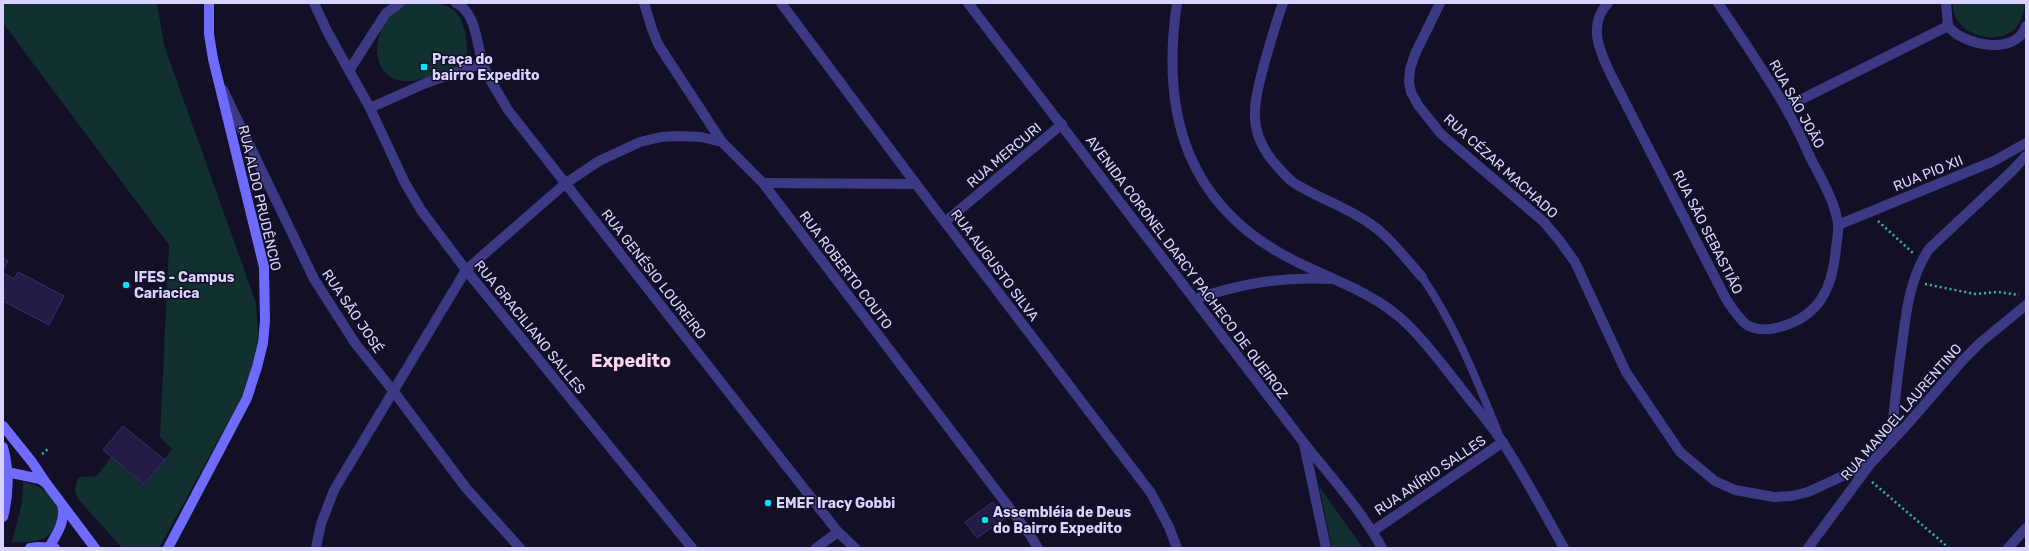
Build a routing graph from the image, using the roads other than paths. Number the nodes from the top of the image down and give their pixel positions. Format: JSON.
{"nodes":[{"id":1,"x":209,"y":3,"type":"edge"},
{"id":2,"x":314,"y":3,"type":"edge"},
{"id":3,"x":400,"y":3,"type":"edge"},
{"id":4,"x":456,"y":3,"type":"edge"},
{"id":5,"x":644,"y":3,"type":"edge"},
{"id":6,"x":781,"y":3,"type":"edge"},
{"id":7,"x":971,"y":3,"type":"edge"},
{"id":8,"x":1177,"y":3,"type":"edge"},
{"id":9,"x":1283,"y":3,"type":"edge"},
{"id":10,"x":1440,"y":3,"type":"edge"},
{"id":11,"x":1608,"y":3,"type":"edge"},
{"id":12,"x":1718,"y":3,"type":"edge"},
{"id":13,"x":1946,"y":3,"type":"edge"},
{"id":14,"x":1948,"y":26,"type":"junction"},
{"id":15,"x":2026,"y":26,"type":"edge"},
{"id":16,"x":483,"y":63,"type":"junction"},
{"id":17,"x":350,"y":69,"type":"junction"},
{"id":18,"x":219,"y":83,"type":"junction"},
{"id":19,"x":1786,"y":107,"type":"junction"},
{"id":20,"x":370,"y":108,"type":"junction"},
{"id":21,"x":1062,"y":124,"type":"junction"},
{"id":22,"x":722,"y":142,"type":"junction"},
{"id":23,"x":2026,"y":143,"type":"edge"},
{"id":24,"x":2026,"y":156,"type":"edge"},
{"id":25,"x":566,"y":183,"type":"junction"},
{"id":26,"x":763,"y":183,"type":"junction"},
{"id":27,"x":916,"y":184,"type":"junction"},
{"id":28,"x":945,"y":222,"type":"junction"},
{"id":29,"x":1838,"y":225,"type":"junction"},
{"id":30,"x":466,"y":270,"type":"junction"},
{"id":31,"x":1422,"y":277,"type":"joint"},
{"id":32,"x":1348,"y":284,"type":"junction"},
{"id":33,"x":1195,"y":299,"type":"junction"},
{"id":34,"x":2026,"y":305,"type":"edge"},
{"id":35,"x":394,"y":392,"type":"junction"},
{"id":36,"x":3,"y":426,"type":"edge"},
{"id":37,"x":1503,"y":442,"type":"junction"},
{"id":38,"x":1891,"y":442,"type":"junction"},
{"id":39,"x":1304,"y":443,"type":"junction"},
{"id":40,"x":3,"y":447,"type":"edge"},
{"id":41,"x":1871,"y":463,"type":"junction"},
{"id":42,"x":5,"y":470,"type":"edge"},
{"id":43,"x":46,"y":483,"type":"junction"},
{"id":44,"x":62,"y":505,"type":"junction"},
{"id":45,"x":3,"y":517,"type":"edge"},
{"id":46,"x":2026,"y":528,"type":"edge"},
{"id":47,"x":1373,"y":531,"type":"junction"},
{"id":48,"x":838,"y":532,"type":"junction"},
{"id":49,"x":30,"y":548,"type":"edge"},
{"id":50,"x":51,"y":548,"type":"edge"},
{"id":51,"x":95,"y":548,"type":"edge"},
{"id":52,"x":168,"y":548,"type":"edge"},
{"id":53,"x":316,"y":548,"type":"edge"},
{"id":54,"x":520,"y":548,"type":"edge"},
{"id":55,"x":692,"y":548,"type":"edge"},
{"id":56,"x":816,"y":548,"type":"edge"},
{"id":57,"x":856,"y":548,"type":"edge"},
{"id":58,"x":1038,"y":548,"type":"edge"},
{"id":59,"x":1177,"y":548,"type":"edge"},
{"id":60,"x":1326,"y":548,"type":"edge"},
{"id":61,"x":1382,"y":548,"type":"edge"},
{"id":62,"x":1564,"y":548,"type":"edge"},
{"id":63,"x":1808,"y":548,"type":"edge"},
{"id":64,"x":2008,"y":548,"type":"edge"}],
"edges":[{"from":1,"to":18,"type":"street","name":"RUA ALDO PRUDÊNCIO"},
{"from":2,"to":17,"type":"street","name":"RUA GRACILIANO SALLES"},
{"from":3,"to":17,"type":"street"},
{"from":4,"to":16,"type":"street","name":"RUA GENÉSIO LOUREIRO"},
{"from":5,"to":22,"type":"street","name":"RUA ROBERTO COUTO"},
{"from":6,"to":27,"type":"street","name":"RUA AUGUSTO SILVA"},
{"from":7,"to":21,"type":"street","name":"AVENIDA CORONEL DARCY PACHECO DE QUEIROZ"},
{"from":8,"to":32,"type":"street"},
{"from":9,"to":31,"type":"street"},
{"from":10,"to":41,"type":"street","name":"RUA CÉZAR MACHADO"},
{"from":11,"to":29,"type":"street","name":"RUA SÃO SEBASTIÃO"},
{"from":12,"to":19,"type":"street","name":"RUA SÃO JOÃO"},
{"from":13,"to":14,"type":"street"},
{"from":14,"to":15,"type":"street"},
{"from":14,"to":19,"type":"street"},
{"from":16,"to":20,"type":"street"},
{"from":16,"to":25,"type":"street","name":"RUA GENÉSIO LOUREIRO"},
{"from":17,"to":20,"type":"street","name":"RUA GRACILIANO SALLES"},
{"from":18,"to":35,"type":"street","name":"RUA SÃO JOSÉ"},
{"from":18,"to":52,"type":"street","name":"RUA ALDO PRUDÊNCIO"},
{"from":19,"to":29,"type":"street","name":"RUA SÃO JOÃO"},
{"from":20,"to":30,"type":"street","name":"RUA GRACILIANO SALLES"},
{"from":21,"to":28,"type":"street","name":"RUA MERCURI"},
{"from":21,"to":33,"type":"street","name":"AVENIDA CORONEL DARCY PACHECO DE QUEIROZ"},
{"from":22,"to":25,"type":"street"},
{"from":22,"to":26,"type":"street","name":"RUA ROBERTO COUTO"},
{"from":23,"to":29,"type":"street","name":"RUA PIO XII"},
{"from":24,"to":38,"type":"street"},
{"from":25,"to":30,"type":"street"},
{"from":25,"to":48,"type":"street","name":"RUA GENÉSIO LOUREIRO"},
{"from":26,"to":27,"type":"street"},
{"from":26,"to":58,"type":"street","name":"RUA ROBERTO COUTO"},
{"from":27,"to":28,"type":"street","name":"RUA AUGUSTO SILVA"},
{"from":28,"to":59,"type":"street","name":"RUA AUGUSTO SILVA"},
{"from":30,"to":35,"type":"street"},
{"from":30,"to":55,"type":"street","name":"RUA GRACILIANO SALLES"},
{"from":31,"to":37,"type":"lane"},
{"from":32,"to":33,"type":"street"},
{"from":32,"to":37,"type":"street"},
{"from":33,"to":39,"type":"street","name":"AVENIDA CORONEL DARCY PACHECO DE QUEIROZ"},
{"from":34,"to":38,"type":"street","name":"RUA MANOEL LAURENTINO"},
{"from":35,"to":53,"type":"street"},
{"from":35,"to":54,"type":"street","name":"RUA SÃO JOSÉ"},
{"from":36,"to":43,"type":"street"},
{"from":37,"to":47,"type":"street","name":"RUA ANÍRIO SALLES"},
{"from":37,"to":62,"type":"street"},
{"from":38,"to":41,"type":"street","name":"RUA MANOEL LAURENTINO"},
{"from":39,"to":47,"type":"street","name":"AVENIDA CORONEL DARCY PACHECO DE QUEIROZ"},
{"from":39,"to":60,"type":"street"},
{"from":40,"to":42,"type":"street"},
{"from":41,"to":63,"type":"street","name":"RUA MANOEL LAURENTINO"},
{"from":42,"to":43,"type":"street"},
{"from":42,"to":45,"type":"street"},
{"from":43,"to":44,"type":"street"},
{"from":44,"to":50,"type":"street"},
{"from":44,"to":51,"type":"street"},
{"from":46,"to":64,"type":"street"},
{"from":47,"to":61,"type":"street","name":"AVENIDA CORONEL DARCY PACHECO DE QUEIROZ"},
{"from":48,"to":56,"type":"street"},
{"from":48,"to":57,"type":"street","name":"RUA GENÉSIO LOUREIRO"},
{"from":49,"to":50,"type":"street"}]}
